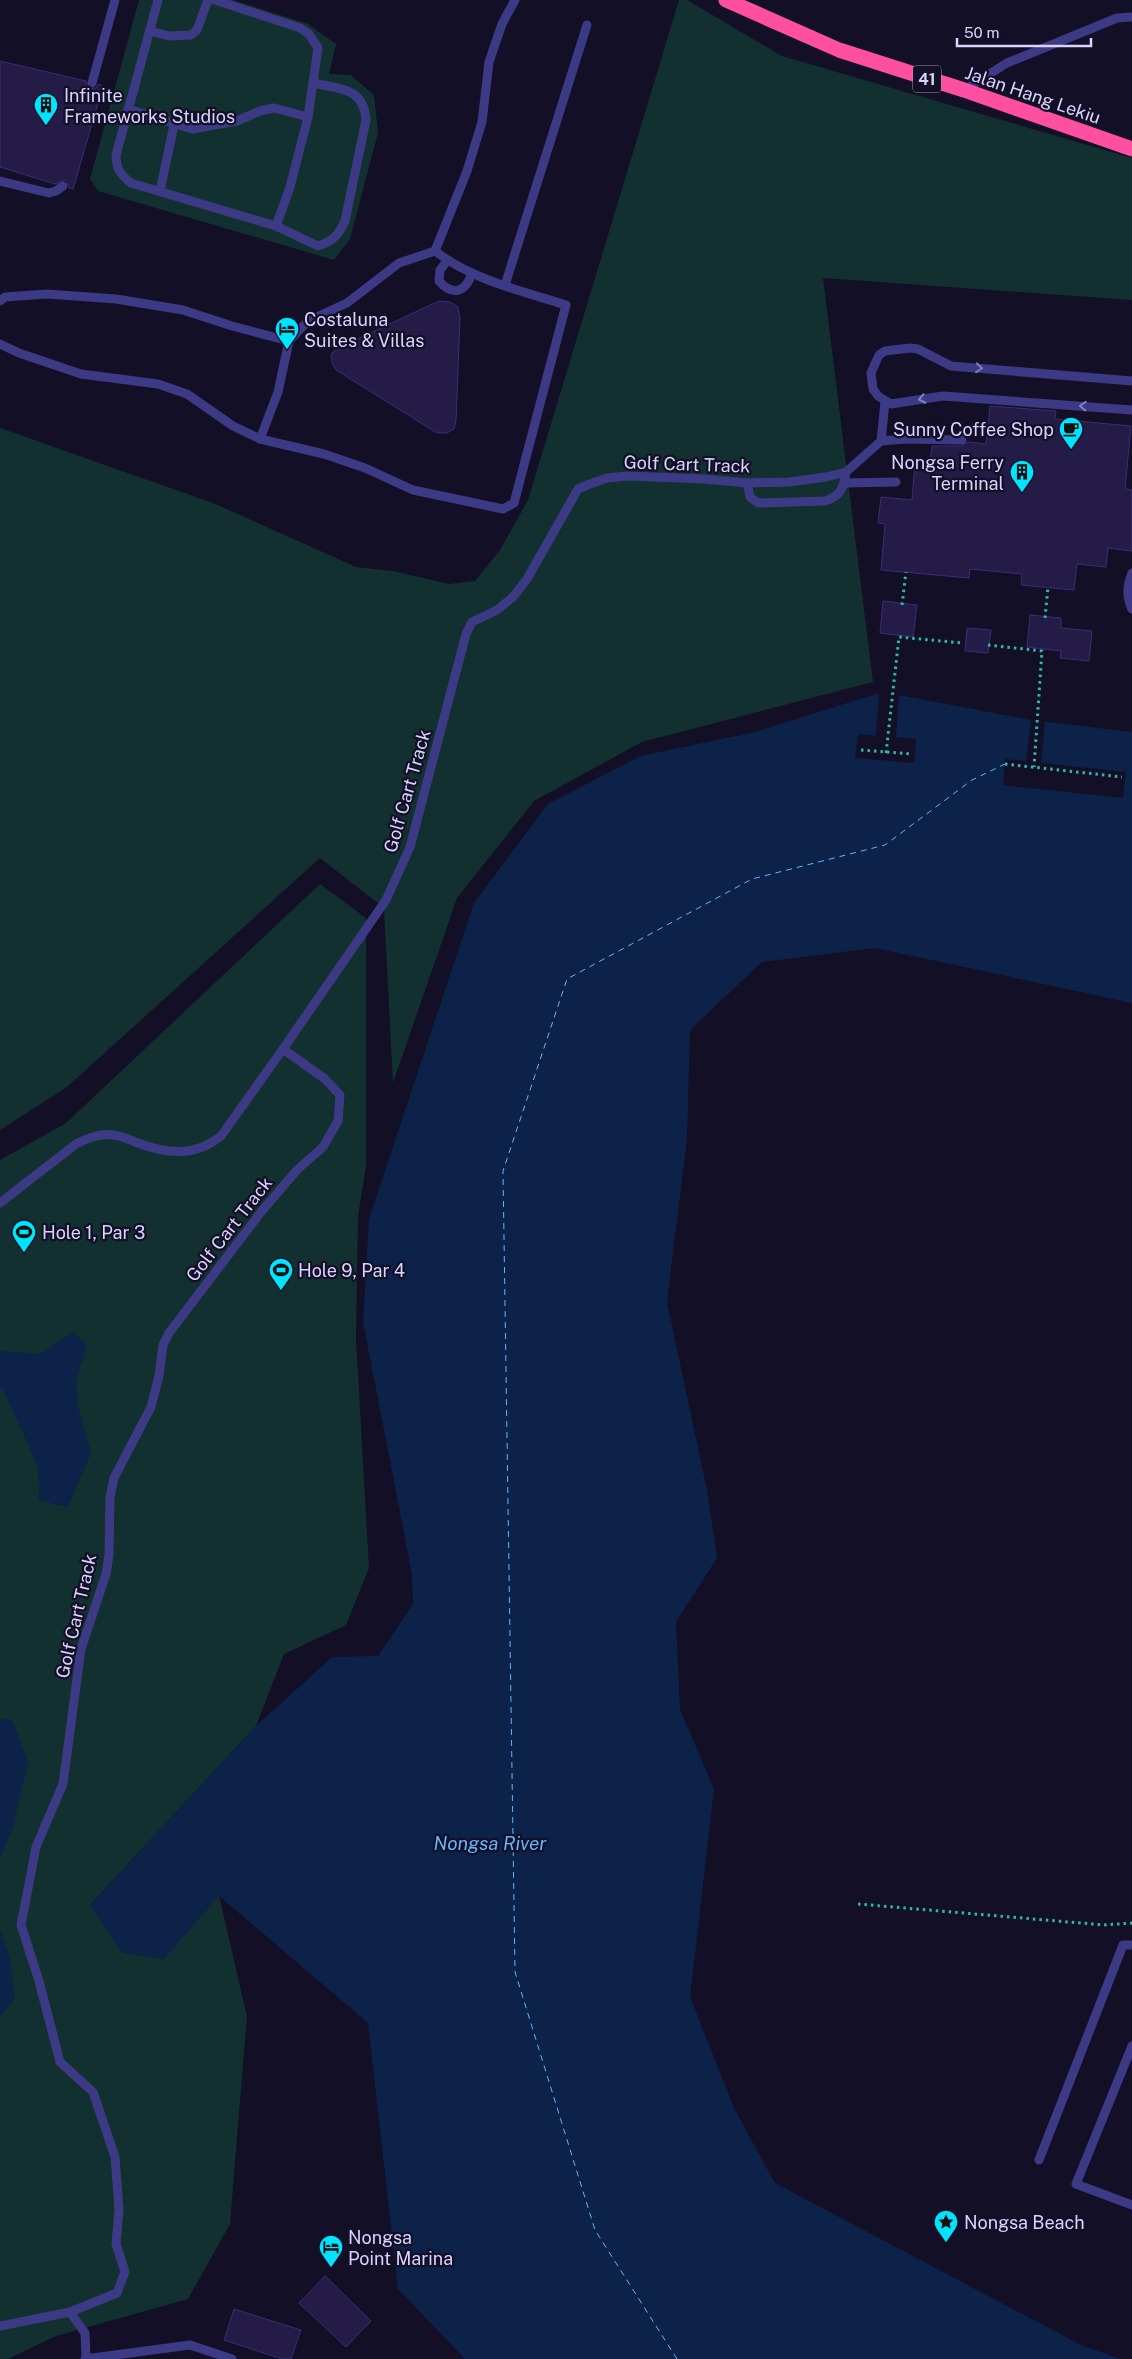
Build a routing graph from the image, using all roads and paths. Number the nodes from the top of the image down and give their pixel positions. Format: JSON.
{"nodes":[{"id":1,"x":115,"y":0,"type":"edge"},
{"id":2,"x":158,"y":0,"type":"edge"},
{"id":3,"x":208,"y":0,"type":"edge"},
{"id":4,"x":215,"y":0,"type":"edge"},
{"id":5,"x":515,"y":0,"type":"edge"},
{"id":6,"x":726,"y":0,"type":"edge"},
{"id":7,"x":1132,"y":17,"type":"edge"},
{"id":8,"x":587,"y":26,"type":"dead end"},
{"id":9,"x":150,"y":30,"type":"junction"},
{"id":10,"x":92,"y":83,"type":"dead end"},
{"id":11,"x":313,"y":83,"type":"junction"},
{"id":12,"x":964,"y":90,"type":"junction"},
{"id":13,"x":128,"y":109,"type":"junction"},
{"id":14,"x":308,"y":117,"type":"junction"},
{"id":15,"x":174,"y":125,"type":"junction"},
{"id":16,"x":1132,"y":149,"type":"edge"},
{"id":17,"x":0,"y":181,"type":"edge"},
{"id":18,"x":63,"y":186,"type":"dead end"},
{"id":19,"x":160,"y":191,"type":"junction"},
{"id":20,"x":276,"y":226,"type":"junction"},
{"id":21,"x":434,"y":251,"type":"junction"},
{"id":22,"x":447,"y":261,"type":"junction"},
{"id":23,"x":472,"y":273,"type":"junction"},
{"id":24,"x":505,"y":285,"type":"junction"},
{"id":25,"x":0,"y":301,"type":"edge"},
{"id":26,"x":289,"y":340,"type":"junction"},
{"id":27,"x":0,"y":344,"type":"edge"},
{"id":28,"x":1132,"y":381,"type":"edge"},
{"id":29,"x":886,"y":402,"type":"junction"},
{"id":30,"x":1132,"y":410,"type":"edge"},
{"id":31,"x":260,"y":439,"type":"junction"},
{"id":32,"x":962,"y":440,"type":"dead end"},
{"id":33,"x":881,"y":441,"type":"junction"},
{"id":34,"x":846,"y":472,"type":"junction"},
{"id":35,"x":896,"y":482,"type":"dead end"},
{"id":36,"x":747,"y":483,"type":"junction"},
{"id":37,"x":844,"y":483,"type":"junction"},
{"id":38,"x":906,"y":572,"type":"dead end"},
{"id":39,"x":1132,"y":573,"type":"edge"},
{"id":40,"x":1048,"y":587,"type":"dead end"},
{"id":41,"x":902,"y":605,"type":"dead end"},
{"id":42,"x":1132,"y":609,"type":"edge"},
{"id":43,"x":1045,"y":618,"type":"dead end"},
{"id":44,"x":962,"y":643,"type":"dead end"},
{"id":45,"x":988,"y":645,"type":"dead end"},
{"id":46,"x":861,"y":750,"type":"dead end"},
{"id":47,"x":886,"y":752,"type":"junction"},
{"id":48,"x":911,"y":754,"type":"dead end"},
{"id":49,"x":1005,"y":764,"type":"dead end"},
{"id":50,"x":1034,"y":768,"type":"junction"},
{"id":51,"x":1122,"y":777,"type":"dead end"},
{"id":52,"x":283,"y":1049,"type":"junction"},
{"id":53,"x":0,"y":1203,"type":"edge"},
{"id":54,"x":858,"y":1904,"type":"dead end"},
{"id":55,"x":1132,"y":1923,"type":"edge"},
{"id":56,"x":1132,"y":1944,"type":"edge"},
{"id":57,"x":1132,"y":2046,"type":"edge"},
{"id":58,"x":1039,"y":2160,"type":"dead end"},
{"id":59,"x":1132,"y":2205,"type":"edge"},
{"id":60,"x":70,"y":2312,"type":"junction"},
{"id":61,"x":0,"y":2326,"type":"edge"},
{"id":62,"x":85,"y":2359,"type":"edge"},
{"id":63,"x":232,"y":2359,"type":"edge"}],
"edges":[{"from":1,"to":10,"type":"lane"},
{"from":2,"to":9,"type":"lane"},
{"from":3,"to":9,"type":"lane"},
{"from":4,"to":11,"type":"lane"},
{"from":5,"to":21,"type":"lane"},
{"from":6,"to":12,"type":"highway","name":"Jalan Hang Lekiu","number":"41"},
{"from":7,"to":12,"type":"lane"},
{"from":8,"to":24,"type":"lane"},
{"from":9,"to":13,"type":"lane"},
{"from":11,"to":14,"type":"lane"},
{"from":11,"to":20,"type":"lane"},
{"from":12,"to":16,"type":"highway","name":"Jalan Hang Lekiu","number":"41"},
{"from":13,"to":15,"type":"lane"},
{"from":13,"to":19,"type":"lane"},
{"from":14,"to":15,"type":"lane"},
{"from":14,"to":20,"type":"lane"},
{"from":15,"to":19,"type":"lane"},
{"from":17,"to":18,"type":"lane"},
{"from":19,"to":20,"type":"lane"},
{"from":21,"to":22,"type":"lane"},
{"from":21,"to":26,"type":"lane"},
{"from":22,"to":23,"type":"lane"},
{"from":22,"to":23,"type":"lane"},
{"from":23,"to":24,"type":"lane"},
{"from":24,"to":31,"type":"lane"},
{"from":25,"to":26,"type":"lane"},
{"from":26,"to":31,"type":"lane"},
{"from":27,"to":31,"type":"lane"},
{"from":29,"to":28,"type":"lane","one_way":true},
{"from":30,"to":29,"type":"lane","one_way":true},
{"from":29,"to":33,"type":"lane"},
{"from":32,"to":33,"type":"lane"},
{"from":33,"to":34,"type":"lane","name":"Golf Cart Track"},
{"from":34,"to":36,"type":"lane","name":"Golf Cart Track"},
{"from":34,"to":37,"type":"lane"},
{"from":35,"to":37,"type":"lane"},
{"from":36,"to":37,"type":"lane"},
{"from":36,"to":52,"type":"lane","name":"Golf Cart Track"},
{"from":38,"to":41,"type":"path"},
{"from":39,"to":42,"type":"lane"},
{"from":40,"to":43,"type":"path"},
{"from":44,"to":47,"type":"path"},
{"from":45,"to":50,"type":"path"},
{"from":46,"to":47,"type":"path"},
{"from":47,"to":48,"type":"path"},
{"from":49,"to":50,"type":"path"},
{"from":50,"to":51,"type":"path"},
{"from":52,"to":53,"type":"lane"},
{"from":52,"to":60,"type":"lane","name":"Golf Cart Track"},
{"from":54,"to":55,"type":"path"},
{"from":56,"to":58,"type":"lane"},
{"from":57,"to":59,"type":"lane"},
{"from":60,"to":61,"type":"lane","name":"Golf Cart Track"},
{"from":60,"to":62,"type":"lane"},
{"from":62,"to":63,"type":"lane"}]}
